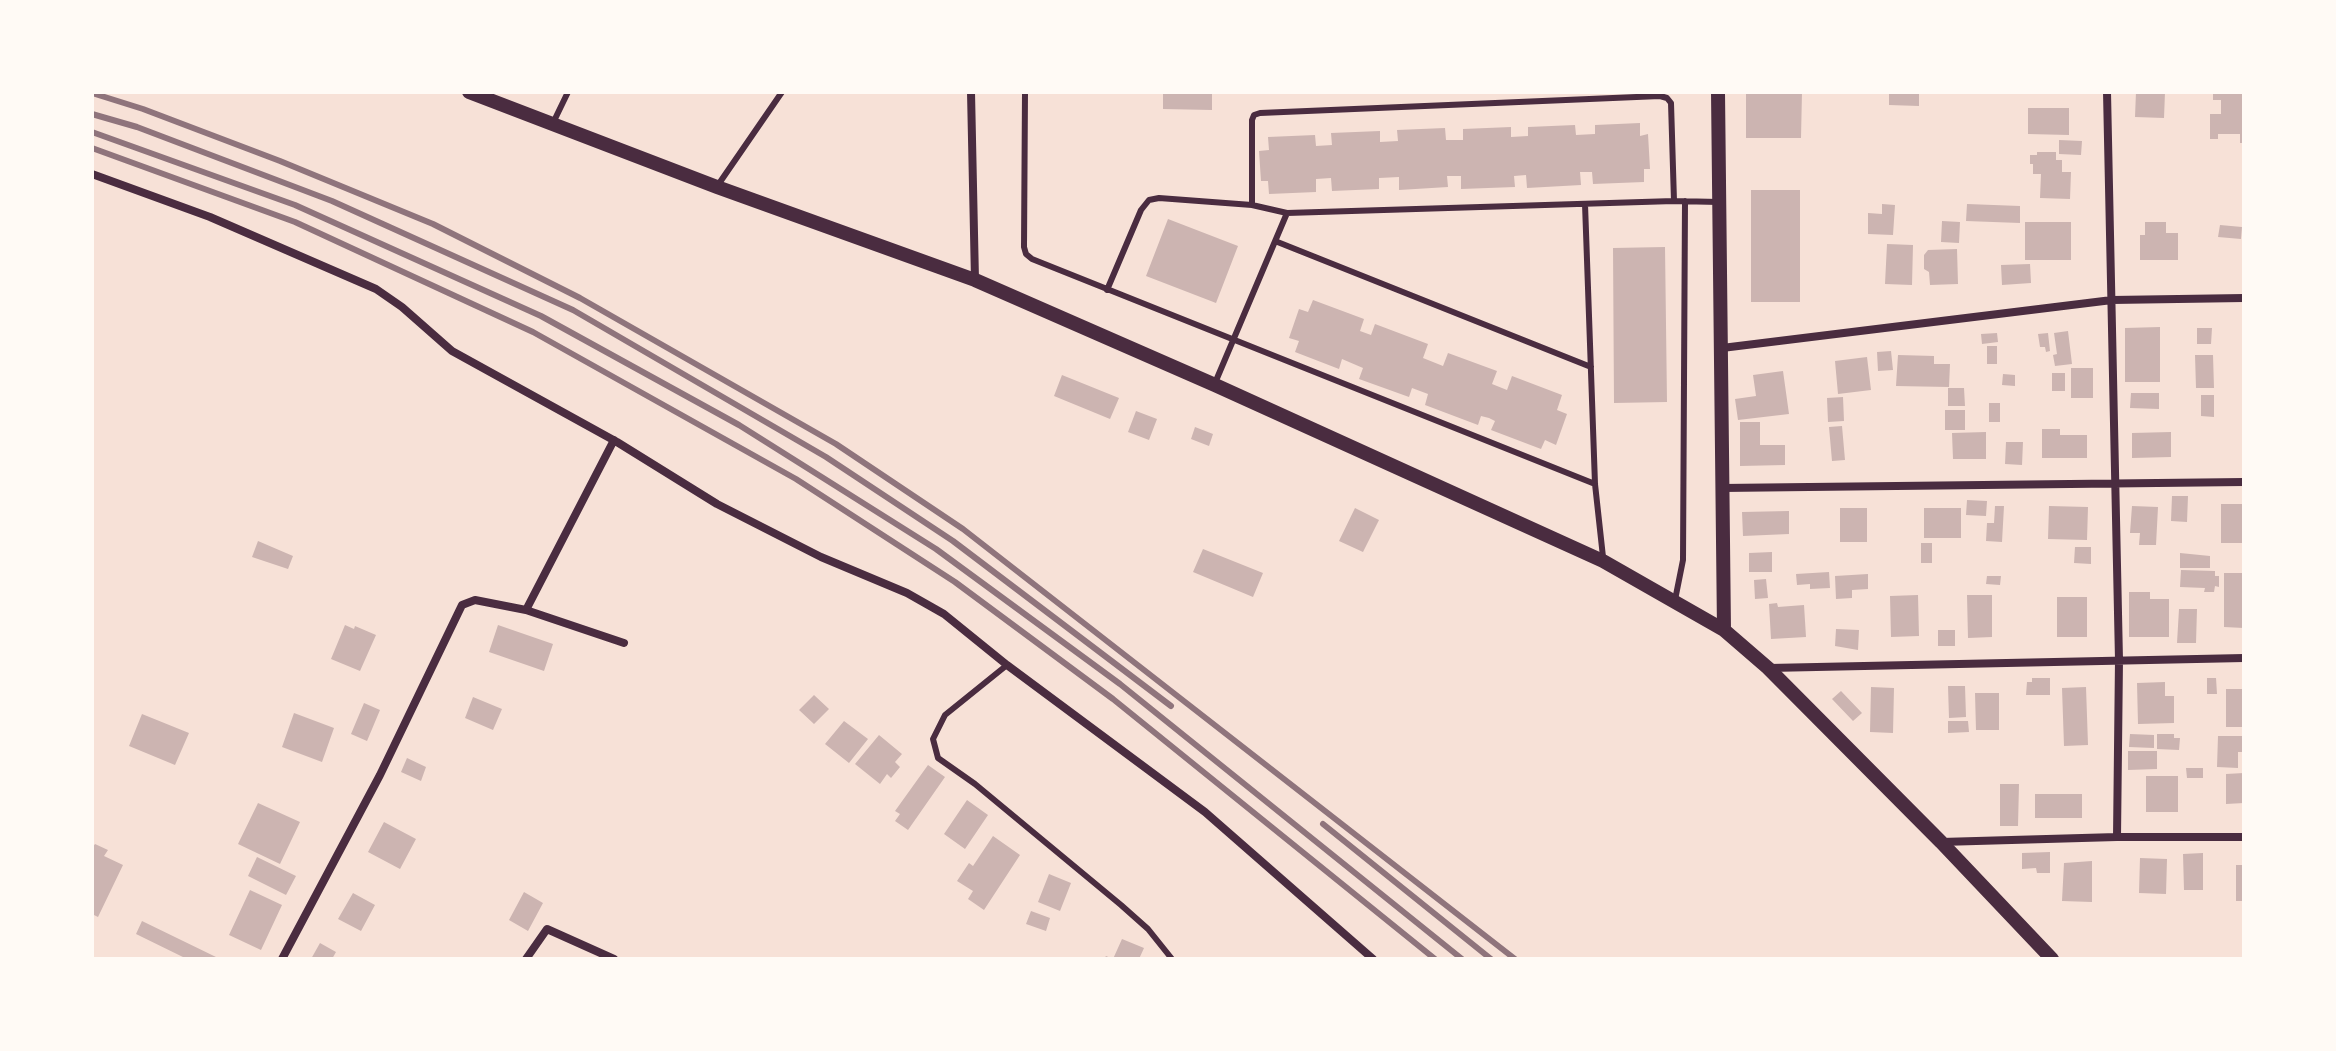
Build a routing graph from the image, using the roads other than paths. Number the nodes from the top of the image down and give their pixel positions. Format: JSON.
{"nodes":[{"id":1,"x":469,"y":92,"type":"edge"},
{"id":2,"x":568,"y":92,"type":"edge"},
{"id":3,"x":782,"y":92,"type":"edge"},
{"id":4,"x":971,"y":92,"type":"edge"},
{"id":5,"x":1025,"y":92,"type":"edge"},
{"id":6,"x":1718,"y":92,"type":"edge"},
{"id":7,"x":2107,"y":92,"type":"edge"},
{"id":8,"x":553,"y":123,"type":"junction"},
{"id":9,"x":92,"y":174,"type":"edge"},
{"id":10,"x":717,"y":187,"type":"junction"},
{"id":11,"x":1674,"y":201,"type":"junction"},
{"id":12,"x":1685,"y":201,"type":"junction"},
{"id":13,"x":1719,"y":202,"type":"junction"},
{"id":14,"x":1585,"y":204,"type":"junction"},
{"id":15,"x":1252,"y":205,"type":"junction"},
{"id":16,"x":1287,"y":213,"type":"junction"},
{"id":17,"x":1275,"y":241,"type":"junction"},
{"id":18,"x":975,"y":280,"type":"junction"},
{"id":19,"x":1107,"y":290,"type":"junction"},
{"id":20,"x":2244,"y":298,"type":"edge"},
{"id":21,"x":2112,"y":300,"type":"junction"},
{"id":22,"x":1232,"y":339,"type":"junction"},
{"id":23,"x":1722,"y":348,"type":"junction"},
{"id":24,"x":1591,"y":367,"type":"junction"},
{"id":25,"x":1215,"y":385,"type":"junction"},
{"id":26,"x":614,"y":440,"type":"junction"},
{"id":27,"x":2116,"y":482,"type":"junction"},
{"id":28,"x":2244,"y":482,"type":"edge"},
{"id":29,"x":1595,"y":484,"type":"junction"},
{"id":30,"x":1722,"y":488,"type":"junction"},
{"id":31,"x":1603,"y":561,"type":"junction"},
{"id":32,"x":1675,"y":602,"type":"junction"},
{"id":33,"x":526,"y":610,"type":"junction"},
{"id":34,"x":1724,"y":630,"type":"junction"},
{"id":35,"x":624,"y":643,"type":"dead end"},
{"id":36,"x":2244,"y":658,"type":"edge"},
{"id":37,"x":2119,"y":660,"type":"junction"},
{"id":38,"x":1007,"y":665,"type":"junction"},
{"id":39,"x":1768,"y":668,"type":"junction"},
{"id":40,"x":2117,"y":837,"type":"junction"},
{"id":41,"x":2244,"y":837,"type":"edge"},
{"id":42,"x":1941,"y":842,"type":"junction"},
{"id":43,"x":1368,"y":957,"type":"edge"},
{"id":44,"x":282,"y":959,"type":"edge"},
{"id":45,"x":526,"y":959,"type":"edge"},
{"id":46,"x":614,"y":959,"type":"edge"},
{"id":47,"x":1172,"y":959,"type":"edge"},
{"id":48,"x":2052,"y":959,"type":"edge"}],
"edges":[{"from":1,"to":8,"type":"street"},
{"from":2,"to":8,"type":"lane"},
{"from":3,"to":10,"type":"lane"},
{"from":4,"to":18,"type":"street"},
{"from":5,"to":19,"type":"lane"},
{"from":6,"to":13,"type":"street"},
{"from":7,"to":21,"type":"street"},
{"from":8,"to":10,"type":"street"},
{"from":9,"to":26,"type":"street"},
{"from":10,"to":18,"type":"street"},
{"from":11,"to":12,"type":"lane"},
{"from":11,"to":14,"type":"lane"},
{"from":11,"to":15,"type":"lane"},
{"from":12,"to":13,"type":"lane"},
{"from":12,"to":32,"type":"lane"},
{"from":13,"to":23,"type":"street"},
{"from":14,"to":16,"type":"lane"},
{"from":14,"to":24,"type":"lane"},
{"from":15,"to":16,"type":"lane"},
{"from":15,"to":19,"type":"lane"},
{"from":16,"to":17,"type":"lane"},
{"from":17,"to":22,"type":"lane"},
{"from":17,"to":24,"type":"lane"},
{"from":18,"to":25,"type":"street"},
{"from":19,"to":22,"type":"lane"},
{"from":20,"to":21,"type":"street"},
{"from":21,"to":23,"type":"street"},
{"from":21,"to":27,"type":"street"},
{"from":22,"to":25,"type":"lane"},
{"from":22,"to":29,"type":"lane"},
{"from":23,"to":30,"type":"street"},
{"from":24,"to":29,"type":"lane"},
{"from":25,"to":31,"type":"street"},
{"from":26,"to":33,"type":"street"},
{"from":26,"to":38,"type":"street"},
{"from":27,"to":28,"type":"street"},
{"from":27,"to":30,"type":"street"},
{"from":27,"to":37,"type":"street"},
{"from":29,"to":31,"type":"lane"},
{"from":30,"to":34,"type":"street"},
{"from":31,"to":32,"type":"street"},
{"from":32,"to":34,"type":"street"},
{"from":33,"to":35,"type":"street"},
{"from":33,"to":44,"type":"street"},
{"from":34,"to":39,"type":"street"},
{"from":36,"to":37,"type":"street"},
{"from":37,"to":39,"type":"street"},
{"from":37,"to":40,"type":"street"},
{"from":38,"to":43,"type":"street"},
{"from":38,"to":47,"type":"lane"},
{"from":39,"to":42,"type":"street"},
{"from":40,"to":41,"type":"street"},
{"from":40,"to":42,"type":"street"},
{"from":42,"to":48,"type":"street"},
{"from":45,"to":46,"type":"street"}]}
